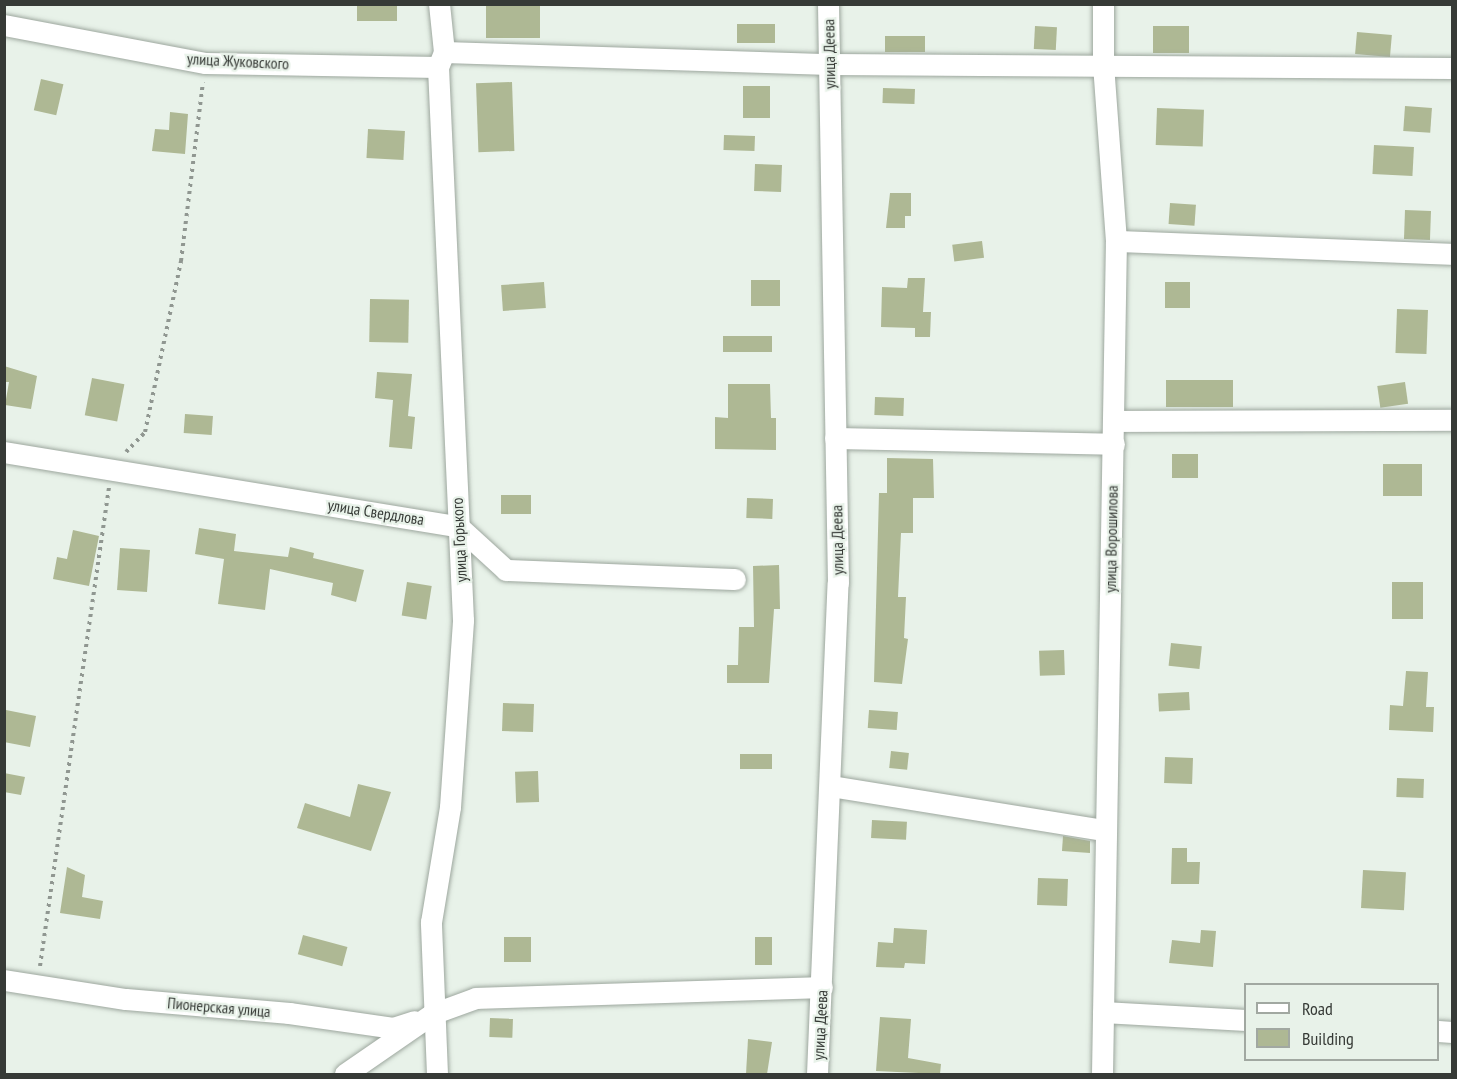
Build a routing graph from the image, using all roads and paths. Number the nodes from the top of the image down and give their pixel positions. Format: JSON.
{"nodes":[{"id":1,"x":438,"y":4,"type":"edge"},
{"id":2,"x":828,"y":4,"type":"edge"},
{"id":3,"x":1103,"y":4,"type":"edge"},
{"id":4,"x":4,"y":25,"type":"edge"},
{"id":5,"x":441,"y":60,"type":"junction"},
{"id":6,"x":205,"y":63,"type":"junction"},
{"id":7,"x":830,"y":64,"type":"junction"},
{"id":8,"x":1103,"y":65,"type":"junction"},
{"id":9,"x":1452,"y":68,"type":"edge"},
{"id":10,"x":1116,"y":241,"type":"junction"},
{"id":11,"x":1452,"y":254,"type":"edge"},
{"id":12,"x":1452,"y":420,"type":"edge"},
{"id":13,"x":1114,"y":421,"type":"junction"},
{"id":14,"x":835,"y":438,"type":"junction"},
{"id":15,"x":1114,"y":444,"type":"junction"},
{"id":16,"x":4,"y":452,"type":"edge"},
{"id":17,"x":111,"y":469,"type":"junction"},
{"id":18,"x":458,"y":526,"type":"junction"},
{"id":19,"x":735,"y":579,"type":"dead end"},
{"id":20,"x":831,"y":786,"type":"junction"},
{"id":21,"x":1104,"y":830,"type":"junction"},
{"id":22,"x":4,"y":980,"type":"edge"},
{"id":23,"x":36,"y":987,"type":"junction"},
{"id":24,"x":822,"y":987,"type":"junction"},
{"id":25,"x":1103,"y":1012,"type":"junction"},
{"id":26,"x":432,"y":1014,"type":"junction"},
{"id":27,"x":1244,"y":1020,"type":"edge"},
{"id":28,"x":345,"y":1074,"type":"edge"},
{"id":29,"x":437,"y":1074,"type":"edge"},
{"id":30,"x":818,"y":1074,"type":"edge"},
{"id":31,"x":1102,"y":1074,"type":"edge"}],
"edges":[{"from":1,"to":5,"type":"street","name":"улица Горького"},
{"from":2,"to":7,"type":"street","name":"улица Деева"},
{"from":3,"to":8,"type":"street","name":"улица Ворошилова"},
{"from":4,"to":6,"type":"street","name":"улица Жуковского"},
{"from":5,"to":6,"type":"street","name":"улица Жуковского"},
{"from":5,"to":7,"type":"street","name":"улица Жуковского"},
{"from":5,"to":18,"type":"street","name":"улица Горького"},
{"from":6,"to":17,"type":"path"},
{"from":7,"to":8,"type":"street","name":"улица Жуковского"},
{"from":7,"to":14,"type":"street","name":"улица Деева"},
{"from":8,"to":9,"type":"street","name":"улица Жуковского"},
{"from":8,"to":10,"type":"street","name":"улица Ворошилова"},
{"from":10,"to":11,"type":"street"},
{"from":10,"to":13,"type":"street","name":"улица Ворошилова"},
{"from":12,"to":13,"type":"street"},
{"from":13,"to":15,"type":"street","name":"улица Ворошилова"},
{"from":14,"to":15,"type":"street"},
{"from":14,"to":20,"type":"street","name":"улица Деева"},
{"from":15,"to":21,"type":"street","name":"улица Ворошилова"},
{"from":16,"to":17,"type":"street","name":"улица Свердлова"},
{"from":17,"to":18,"type":"street","name":"улица Свердлова"},
{"from":17,"to":23,"type":"path"},
{"from":18,"to":19,"type":"street"},
{"from":18,"to":26,"type":"street","name":"улица Горького"},
{"from":20,"to":21,"type":"street"},
{"from":20,"to":24,"type":"street","name":"улица Деева"},
{"from":21,"to":25,"type":"street","name":"улица Ворошилова"},
{"from":22,"to":23,"type":"street","name":"Пионерская улица"},
{"from":23,"to":26,"type":"street","name":"Пионерская улица"},
{"from":24,"to":26,"type":"street"},
{"from":24,"to":30,"type":"street","name":"улица Деева"},
{"from":25,"to":27,"type":"street"},
{"from":25,"to":31,"type":"street","name":"улица Ворошилова"},
{"from":26,"to":28,"type":"street"},
{"from":26,"to":29,"type":"street","name":"улица Горького"}]}
